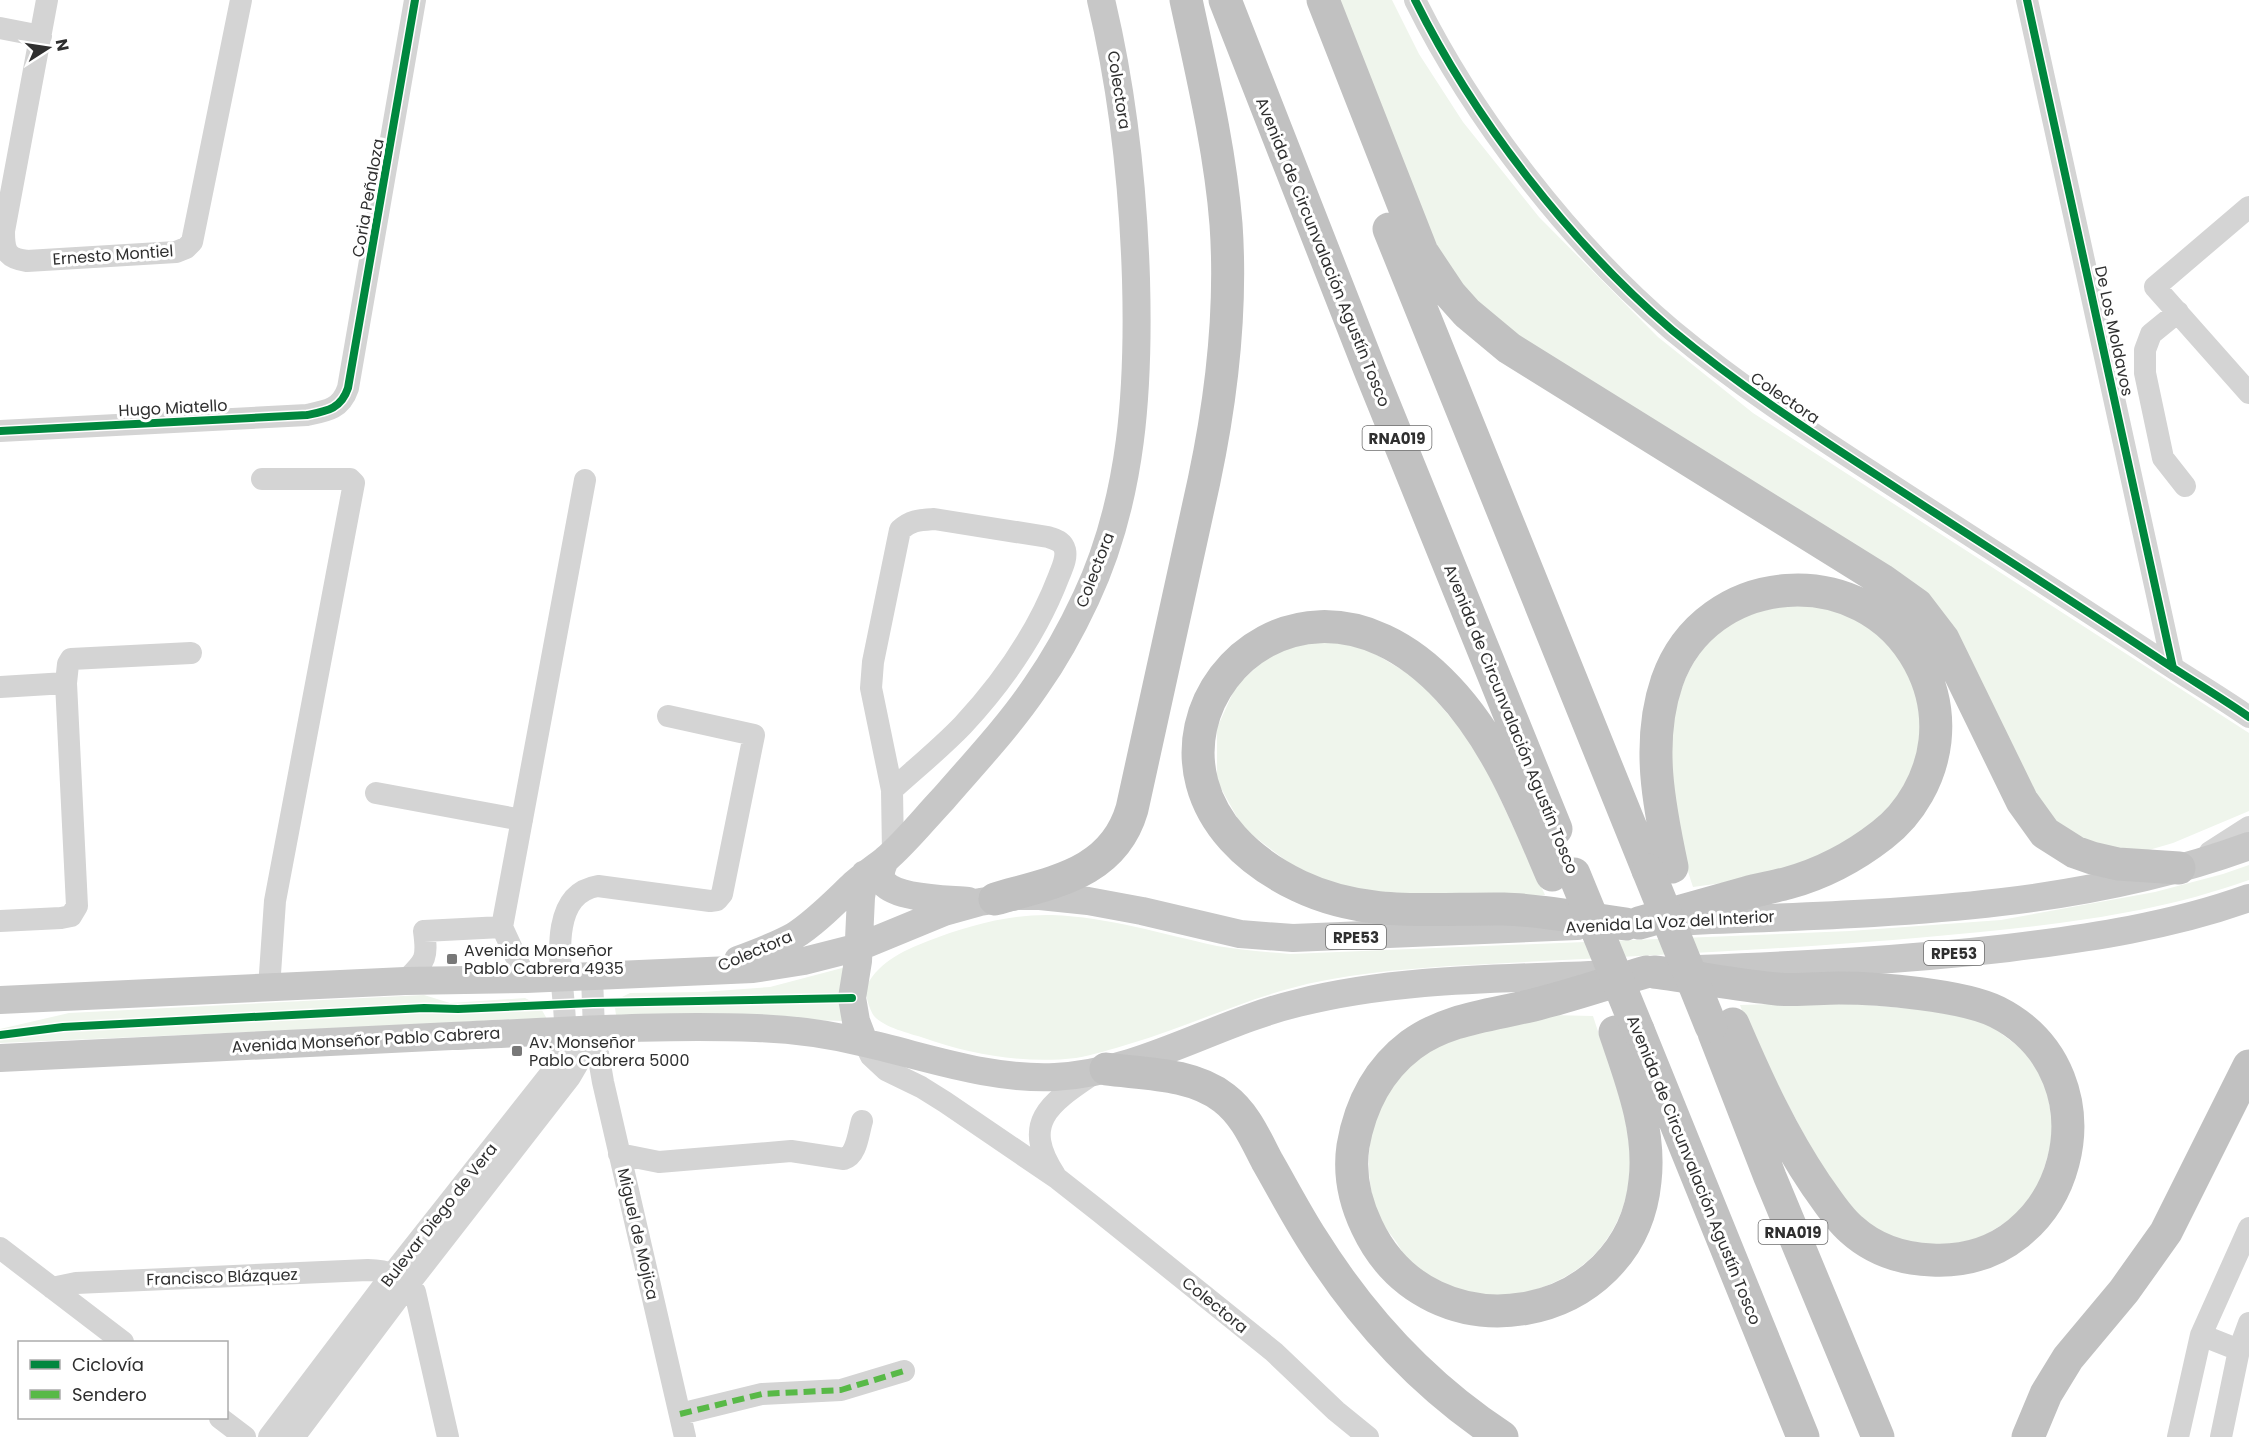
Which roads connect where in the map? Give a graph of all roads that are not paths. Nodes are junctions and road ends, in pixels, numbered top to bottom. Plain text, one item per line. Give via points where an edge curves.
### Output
1 (47, 0) edge
2 (242, 0) edge
3 (415, 0) edge
4 (1101, 0) edge
5 (1186, 0) edge
6 (1225, 0) edge
7 (1301, 0) edge
8 (1323, 0) edge
9 (1415, 0) edge
10 (2027, 0) edge
11 (0, 28) edge
12 (41, 36) junction
13 (2249, 207) edge
14 (2178, 312) junction
15 (2249, 393) edge
16 (344, 400) joint
17 (0, 431) edge
18 (262, 479) dead end
19 (585, 480) dead end
20 (2185, 486) dead end
21 (191, 652) dead end
22 (2173, 668) junction
23 (66, 683) junction
24 (0, 687) edge
25 (2246, 714) edge
26 (668, 716) dead end
27 (892, 790) junction
28 (376, 793) dead end
29 (522, 820) junction
30 (2249, 827) edge
31 (2249, 846) edge
32 (881, 862) junction
33 (2187, 866) junction
34 (1660, 868) junction
35 (1563, 874) junction
36 (2249, 898) edge
37 (988, 900) junction
38 (0, 921) edge
39 (1632, 924) junction
40 (502, 927) junction
41 (859, 947) junction
42 (1650, 972) junction
43 (703, 973) junction
44 (592, 977) junction
45 (562, 978) junction
46 (526, 979) junction
47 (405, 981) junction
48 (269, 988) junction
49 (90, 996) junction
50 (0, 1000) edge
51 (0, 1021) edge
52 (1722, 1025) junction
53 (594, 1030) junction
54 (566, 1031) junction
55 (1626, 1031) junction
56 (864, 1042) junction
57 (0, 1058) edge
58 (2249, 1066) edge
59 (1102, 1070) junction
60 (862, 1121) dead end
61 (619, 1154) junction
62 (1058, 1179) junction
63 (2249, 1228) edge
64 (0, 1248) edge
65 (401, 1278) junction
66 (52, 1288) junction
67 (2249, 1323) edge
68 (2201, 1335) junction
69 (122, 1341) edge
70 (2239, 1350) junction
71 (904, 1371) dead end
72 (680, 1414) junction
73 (221, 1419) edge
74 (245, 1437) edge
75 (269, 1437) edge
76 (294, 1437) edge
77 (448, 1437) edge
78 (685, 1437) edge
79 (1368, 1437) edge
80 (1502, 1437) edge
81 (1803, 1437) edge
82 (1878, 1437) edge
83 (2028, 1437) edge
84 (2178, 1437) edge
85 (2221, 1437) edge

1 - 12 street
2 - 12 street, Ernesto Montiel via 195,235 186,248 176,252 27,261 17,260 4,248
3 - 16 street, Coria Peñaloza
4 - 32 main road, Colectora via 1114,58 1134,214 1137,321 1132,429 1116,516 1087,595 1036,686 983,753
5 - 37 highway via 1216,153 1226,234 1225,349 1207,470 1125,828 1108,853 1080,871
6 - 35 highway, Avenida de Circunvalación Agustín Tosco / RNA019
7 - 34 highway, RNA019 via 1430,332
8 - 33 highway via 1412,230 1433,270 1467,313 1509,348 1917,605 1943,639 2022,801 2045,833 2092,858 2118,864
9 - 22 street, Colectora via 1476,102 1545,198 1594,254 1670,328 1759,398
10 - 22 street, De Los Moldavos
11 - 12 street
13 - 14 street via 2155,287
14 - 15 street
14 - 20 street via 2146,342 2145,373 2163,458
16 - 17 street, Hugo Miatello via 323,412 307,415
18 - 48 street via 350,479 354,483 275,901
19 - 29 street
21 - 23 street via 71,659
22 - 25 street, Colectora
23 - 24 street
23 - 38 street via 77,906 71,916 62,918
26 - 45 street, Bulevar Diego de Vera via 754,735 723,894 710,902 598,886 587,888 575,896 565,916 560,942
27 - 27 street via 871,688 900,530 916,520 934,519 1061,542 1065,560 1050,601 1023,648 962,726
27 - 32 street
28 - 29 street
29 - 40 street
30 - 33 street
31 - 33 main road, Avenida La Voz del Interior / RPE53
32 - 37 main road via 882,879 895,890 920,896
32 - 41 main road via 861,906
32 - 43 main road, Colectora via 796,934
33 - 39 main road, Avenida La Voz del Interior / RPE53 via 2080,891 1983,904
34 - 39 highway via 1658,727 1667,681 1689,641 1718,614 1737,604 1796,589 1827,592 1854,601 1888,621 1914,652 1928,680 1935,710 1936,731 1929,772 1898,821 1869,845 1806,878
34 - 52 highway, RNA019, bridge via 1678,947
35 - 39 highway via 1479,728 1435,675 1387,641 1339,626 1282,633 1238,659 1216,686 1201,721 1198,742 1202,786 1220,824 1248,855 1265,867 1301,887 1364,906 1422,911 1506,909
35 - 55 highway, Avenida de Circunvalación Agustín Tosco / RNA019, bridge via 1605,951
36 - 42 main road, RPE53 via 2172,921 2052,943 1914,957
37 - 39 main road, Avenida La Voz del Interior / RPE53 via 1040,896 1088,901 1240,934 1293,938
37 - 41 main road via 944,912
40 - 46 street
40 - 47 street via 424,931 427,953 422,965
41 - 43 main road via 779,966
41 - 56 main road via 852,998
42 - 52 highway via 1779,989 1844,988 1939,997 1996,1011 2027,1032 2040,1047 2065,1098 2066,1156 2051,1196 2012,1237 1956,1260 1918,1260 1886,1251 1851,1229 1836,1213
42 - 55 highway via 1539,1004 1454,1023 1430,1033 1392,1062 1365,1102 1352,1157 1353,1188 1361,1216 1391,1267 1434,1298 1480,1311 1503,1312 1547,1304 1567,1295 1604,1268 1632,1228 1645,1181 1646,1156 1631,1082
42 - 59 main road, Avenida Monseñor Pablo Cabrera / RPE53 via 1444,982 1354,991 1286,1006 1172,1049
43 - 44 main road
44 - 45 main road
44 - 53 street, Miguel de Mojica
45 - 46 main road
45 - 54 street, Bulevar Diego de Vera
46 - 47 main road
47 - 48 main road
48 - 49 main road
49 - 50 main road
49 - 51 main road
52 - 82 highway, RNA019 via 1770,1177
53 - 54 main road, Avenida Monseñor Pablo Cabrera
53 - 56 main road, Avenida Monseñor Pablo Cabrera via 754,1028
53 - 61 street, Miguel de Mojica
53 - 65 street, Bulevar Diego de Vera via 570,1077
54 - 57 main road, Avenida Monseñor Pablo Cabrera
54 - 65 street, Bulevar Diego de Vera via 554,1069
55 - 81 highway, Avenida de Circunvalación Agustín Tosco / RNA019
56 - 59 main road, Avenida Monseñor Pablo Cabrera via 1007,1074 1057,1077
56 - 62 street, Colectora via 871,1056 886,1070 921,1087
58 - 83 highway via 2166,1232 2062,1367
59 - 62 street via 1055,1101 1042,1119 1040,1147
59 - 80 highway via 1182,1079 1214,1092 1232,1105 1248,1125 1313,1240 1371,1323 1429,1381
60 - 61 street via 854,1151 844,1159 791,1150 659,1162
61 - 72 street, Miguel de Mojica
62 - 79 street, Colectora via 1274,1352
63 - 68 street
64 - 66 street
65 - 66 street, Francisco Blázquez via 380,1270 76,1283
65 - 75 street, Bulevar Diego de Vera
65 - 76 street, Bulevar Diego de Vera
65 - 77 street via 415,1292 419,1305
66 - 69 street
67 - 70 street
68 - 70 street
68 - 84 street
70 - 85 street
71 - 72 street via 841,1390 762,1394
72 - 78 street, Miguel de Mojica
73 - 74 street

